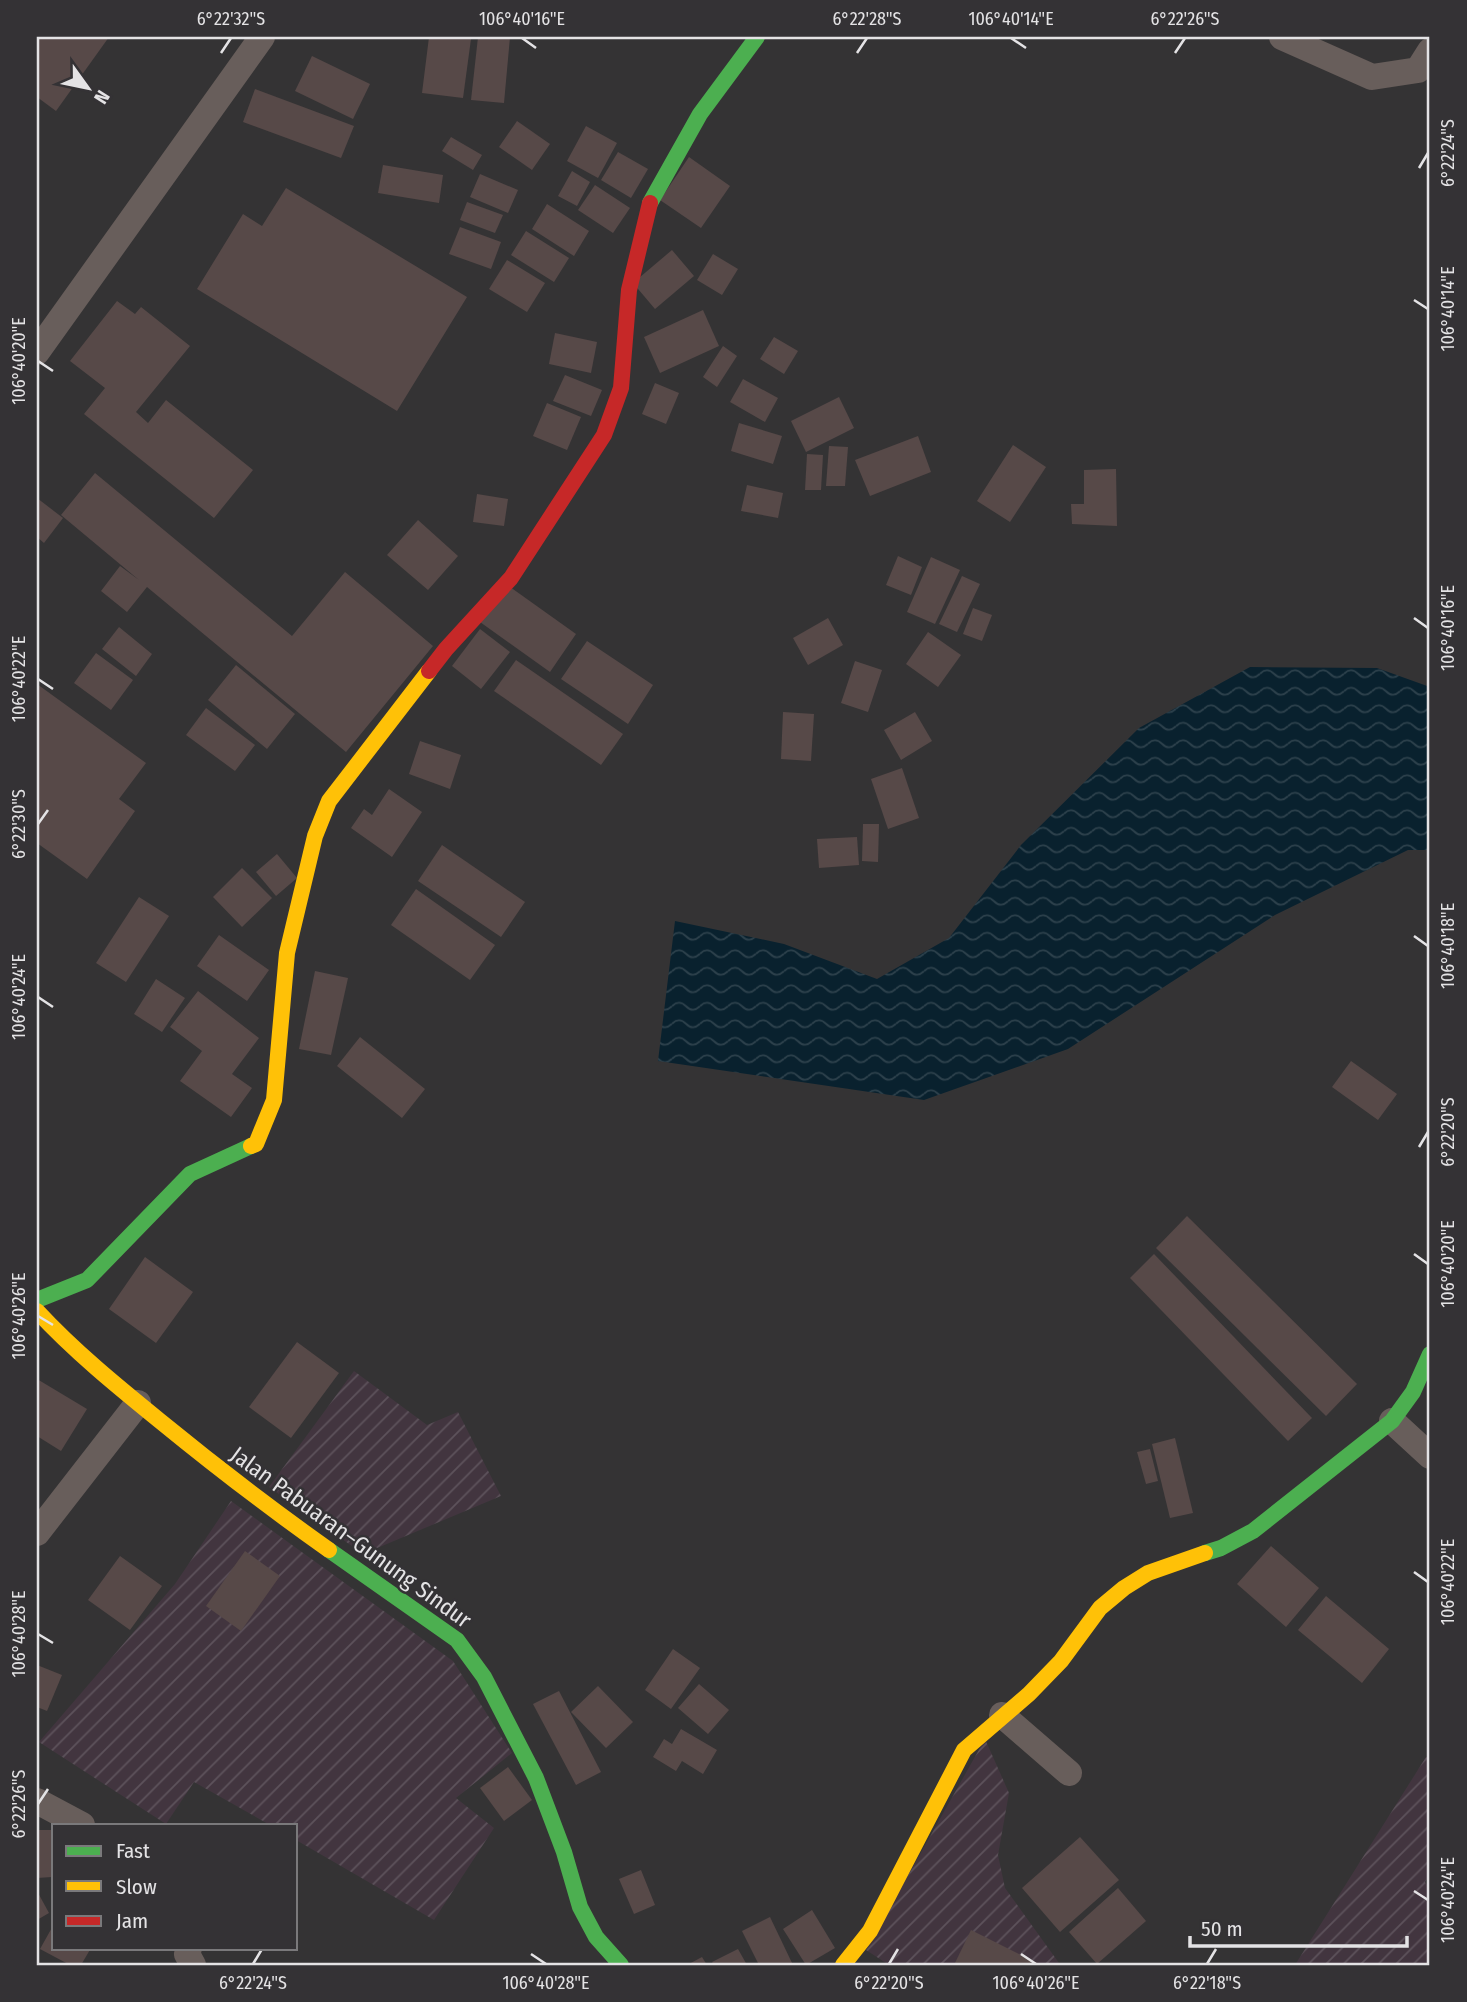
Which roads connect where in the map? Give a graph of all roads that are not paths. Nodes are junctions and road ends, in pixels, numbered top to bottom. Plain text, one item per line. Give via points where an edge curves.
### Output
1 (262, 37) edge
2 (757, 37) edge
3 (1282, 37) edge
4 (1430, 51) edge
5 (37, 352) edge
6 (37, 1300) edge
7 (37, 1311) edge
8 (1430, 1354) edge
9 (138, 1403) junction
10 (1392, 1421) junction
11 (1430, 1456) edge
12 (37, 1533) edge
13 (1002, 1716) junction
14 (1069, 1773) dead end
15 (37, 1801) edge
16 (80, 1824) edge
17 (621, 1965) edge
18 (843, 1965) edge

1 - 5 street
2 - 6 street via 699,114 651,200 629,290 621,388 604,435 511,578 446,649 329,801 315,836 287,953 274,1100 256,1144 190,1174 87,1280
3 - 4 street via 1372,77 1418,70
7 - 9 street, Jalan Pabuaran–Gunung Sindur
8 - 10 street via 1413,1392
9 - 12 street
9 - 17 street, Jalan Pabuaran–Gunung Sindur via 255,1497 457,1640 484,1677 536,1777 580,1908 596,1937
10 - 11 street
10 - 13 street via 1253,1531 1221,1548 1148,1573 1124,1588 1100,1608 1061,1661
13 - 14 street
13 - 18 street via 964,1750 870,1931
15 - 16 street

